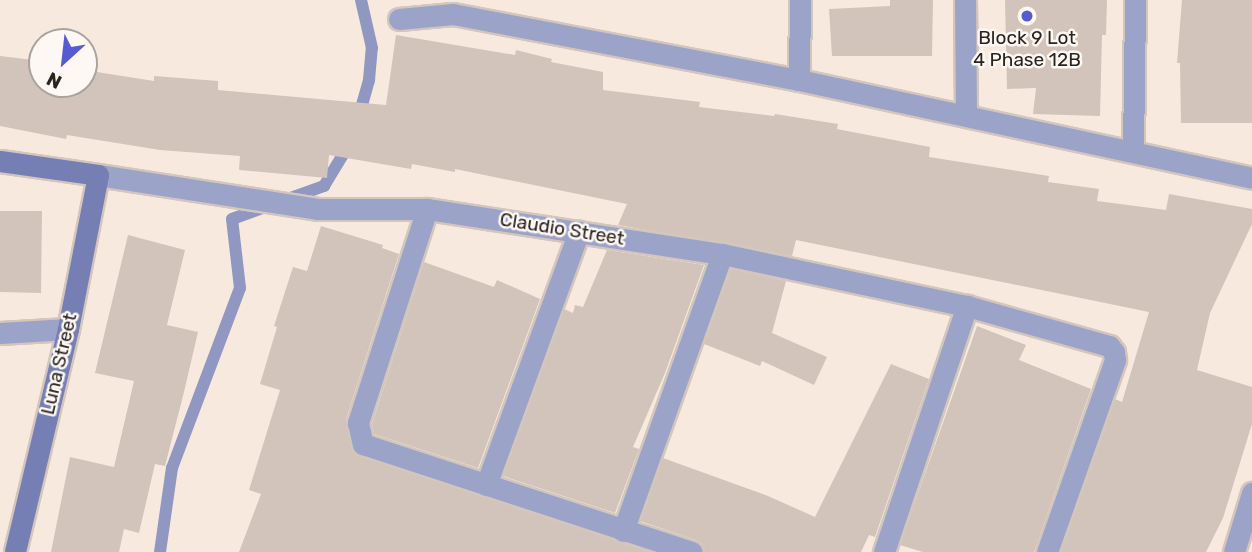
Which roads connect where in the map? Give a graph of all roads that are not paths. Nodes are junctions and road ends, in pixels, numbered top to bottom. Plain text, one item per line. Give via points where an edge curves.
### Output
1 (800, 0) edge
2 (965, 0) edge
3 (1135, 0) edge
4 (458, 7) edge
5 (399, 19) dead end
6 (799, 80) junction
7 (966, 115) junction
8 (1133, 150) junction
9 (0, 161) edge
10 (98, 175) junction
11 (1252, 178) edge
12 (427, 209) junction
13 (579, 231) junction
14 (722, 254) junction
15 (967, 306) junction
16 (68, 329) junction
17 (0, 333) edge
18 (486, 485) junction
19 (1252, 493) edge
20 (623, 531) junction
21 (15, 552) edge
22 (692, 552) edge
23 (884, 552) edge
24 (1046, 552) edge
25 (1234, 552) edge

1 - 6 street
2 - 7 street
3 - 8 street
4 - 5 street
4 - 6 street
6 - 7 street
7 - 8 street
8 - 11 street
9 - 10 main road, Claudio Street
10 - 12 street, Claudio Street via 317,209
10 - 16 main road, Luna Street
12 - 13 street, Claudio Street
12 - 18 street via 358,434 370,447
13 - 14 street, Claudio Street
13 - 18 street
14 - 15 street, Claudio Street
14 - 20 street
15 - 23 street
15 - 24 street, Claudio Street via 1109,346 1114,352 1115,360
16 - 17 street
16 - 21 main road, Luna Street
18 - 20 street
19 - 25 street
20 - 22 street

